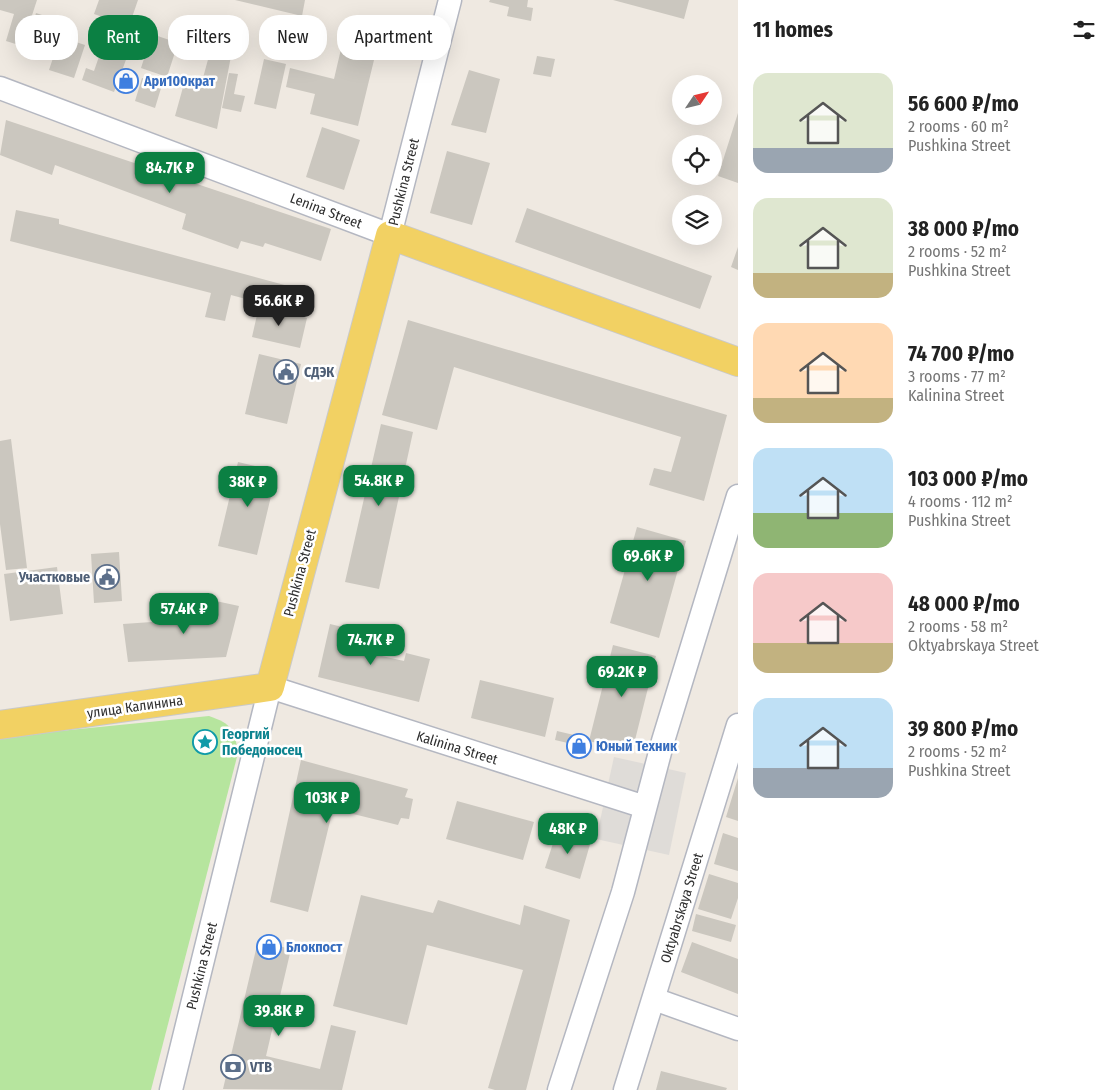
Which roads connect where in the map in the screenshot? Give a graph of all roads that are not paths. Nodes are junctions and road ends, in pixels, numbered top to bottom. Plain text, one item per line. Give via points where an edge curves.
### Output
1 (450, 0) edge
2 (0, 88) edge
3 (390, 234) junction
4 (738, 362) edge
5 (738, 496) edge
6 (270, 687) junction
7 (738, 725) edge
8 (0, 726) edge
9 (645, 807) junction
10 (654, 999) junction
11 (738, 1028) edge
12 (171, 1090) edge
13 (558, 1090) edge
14 (625, 1090) edge

1 - 3 street, Pushkina Street
2 - 3 street, Lenina Street
3 - 4 main road, Lenina Street
3 - 6 main road, Pushkina Street
5 - 9 street
6 - 8 main road, улица Калинина
6 - 9 street, Kalinina Street
6 - 12 street, Pushkina Street
7 - 10 street, Oktyabrskaya Street
9 - 13 street via 622,892
10 - 11 street
10 - 14 street, Oktyabrskaya Street

